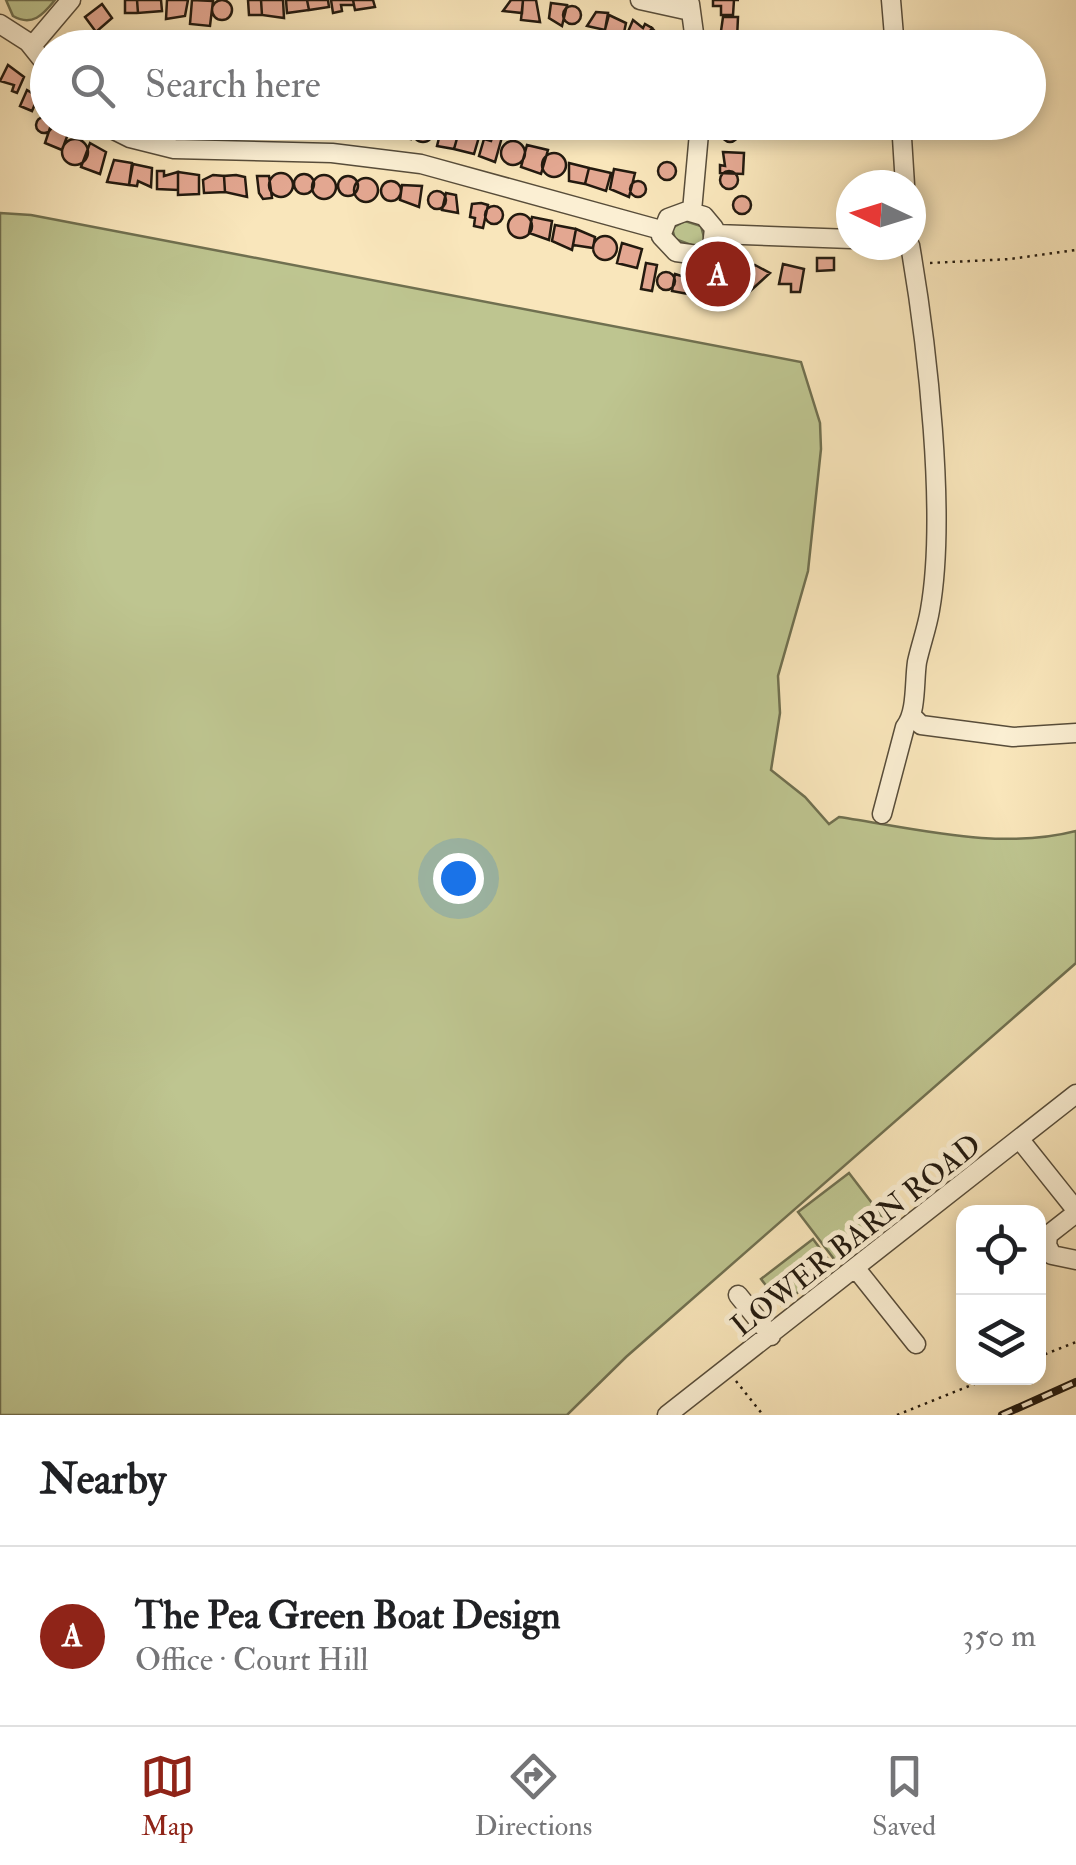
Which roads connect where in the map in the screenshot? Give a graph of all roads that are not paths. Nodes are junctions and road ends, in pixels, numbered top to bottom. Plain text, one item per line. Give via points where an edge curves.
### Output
1 (71, 0) edge
2 (640, 0) edge
3 (892, 0) edge
4 (690, 6) edge
5 (0, 24) edge
6 (46, 30) edge
7 (894, 30) edge
8 (30, 45) edge
9 (139, 140) edge
10 (698, 140) edge
11 (902, 140) edge
12 (905, 170) edge
13 (692, 211) junction
14 (661, 230) junction
15 (716, 234) junction
16 (836, 238) edge
17 (913, 260) edge
18 (912, 717) junction
19 (1076, 733) edge
20 (882, 814) dead end
21 (1076, 1094) edge
22 (1021, 1141) junction
23 (1076, 1212) edge
24 (1076, 1260) edge
25 (856, 1270) junction
26 (738, 1296) dead end
27 (771, 1336) junction
28 (916, 1344) dead end
29 (667, 1415) edge

1 - 6 street
2 - 4 street
3 - 7 street
5 - 8 street
9 - 14 street via 422,164
10 - 13 street
11 - 12 street
13 - 14 street via 671,216
13 - 15 street via 710,220
14 - 15 street via 668,246 689,256 708,251
15 - 16 street
17 - 18 street via 935,550
18 - 19 street via 921,725 1013,738
18 - 20 street
21 - 22 street, LOWER BARN ROAD
22 - 23 street
22 - 25 street, LOWER BARN ROAD
23 - 24 street via 1048,1235 1046,1246 1052,1255
25 - 27 street, LOWER BARN ROAD
25 - 28 street
26 - 27 street
27 - 29 street, LOWER BARN ROAD

